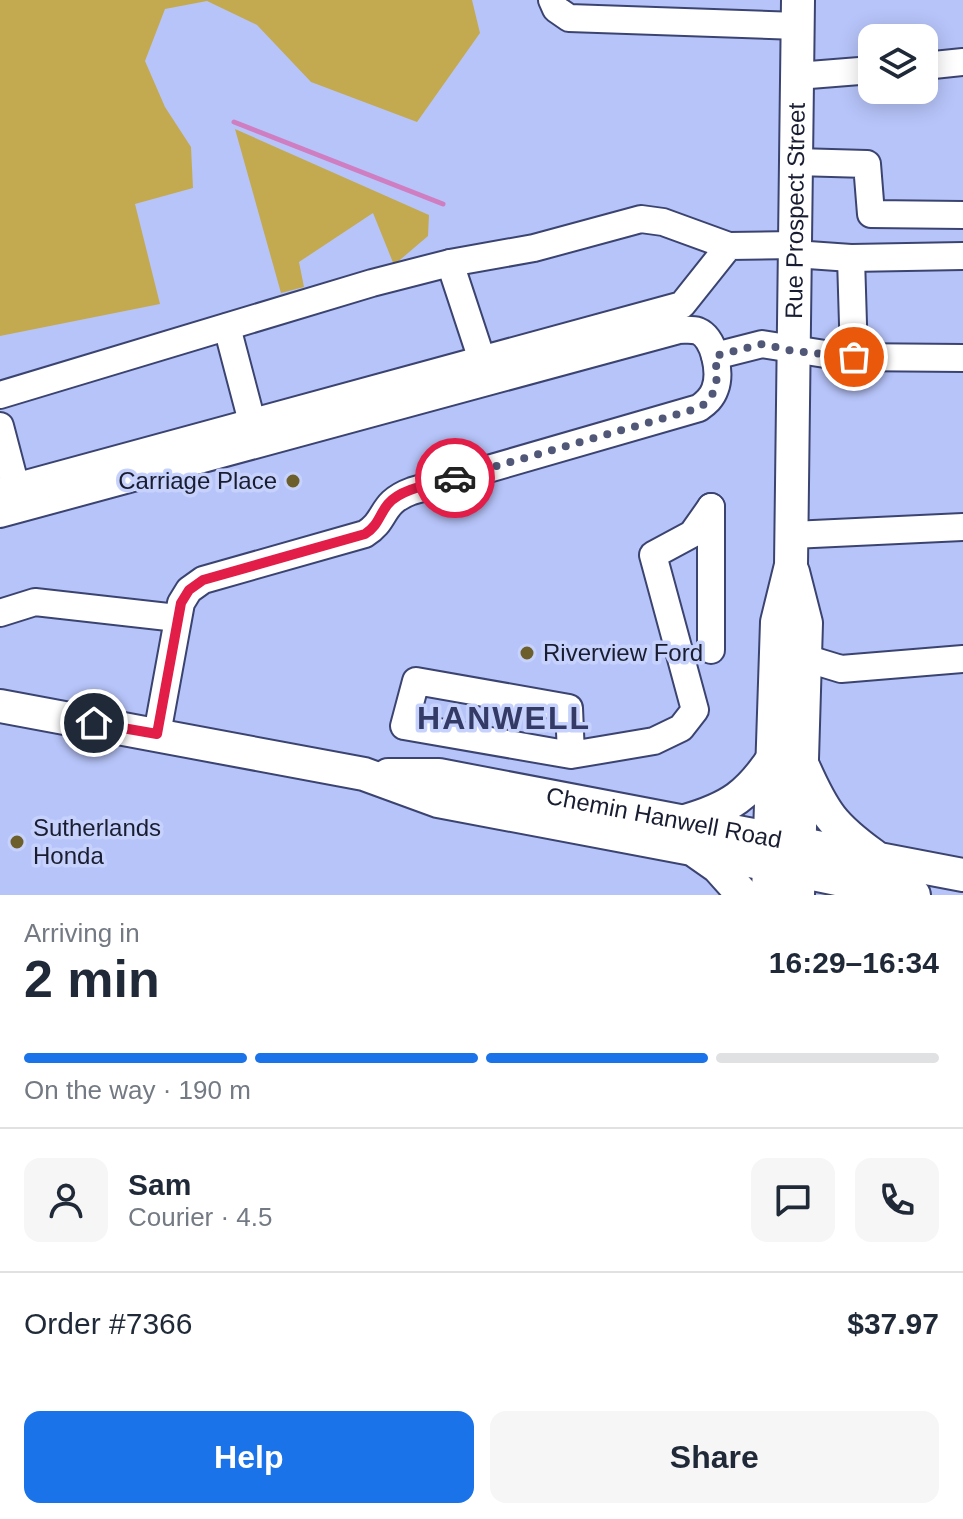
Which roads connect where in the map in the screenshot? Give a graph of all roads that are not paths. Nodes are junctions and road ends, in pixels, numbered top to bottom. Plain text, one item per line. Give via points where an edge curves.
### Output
1 (552, 0) edge
2 (798, 13) edge
3 (963, 62) edge
4 (938, 65) edge
5 (858, 71) edge
6 (797, 76) junction
7 (796, 162) junction
8 (963, 215) edge
9 (729, 246) junction
10 (795, 249) junction
11 (963, 256) edge
12 (851, 258) junction
13 (450, 263) junction
14 (227, 327) junction
15 (793, 351) junction
16 (715, 356) junction
17 (854, 357) junction
18 (963, 358) edge
19 (482, 360) junction
20 (0, 395) edge
21 (252, 422) junction
22 (0, 426) edge
23 (8, 489) edge
24 (0, 514) edge
25 (963, 527) edge
26 (792, 550) junction
27 (0, 613) edge
28 (177, 618) junction
29 (711, 650) dead end
30 (805, 658) junction
31 (963, 659) edge
32 (0, 706) edge
33 (157, 734) junction
34 (571, 755) junction
35 (788, 759) junction
36 (689, 835) junction
37 (879, 859) junction
38 (784, 868) edge
39 (963, 875) edge
40 (900, 894) edge
41 (743, 895) edge

1 - 2 lane via 569,18
2 - 6 main road, Rue Prospect Street
3 - 4 lane
5 - 6 lane
6 - 7 main road, Rue Prospect Street
7 - 8 lane via 867,164 871,214
7 - 10 main road, Rue Prospect Street
9 - 10 lane
9 - 13 lane via 641,219 534,248
9 - 19 lane via 682,305
10 - 12 lane
10 - 15 main road, Rue Prospect Street
11 - 12 lane
12 - 17 lane
13 - 14 lane
13 - 19 lane
14 - 20 lane
14 - 21 lane
15 - 16 lane via 762,344
15 - 17 lane
15 - 26 main road, Rue Prospect Street
16 - 24 lane via 702,333 679,330
16 - 28 lane via 715,391 699,408 397,497 365,534 203,580 189,590
17 - 18 lane
19 - 21 lane
21 - 23 lane
22 - 23 lane
25 - 26 lane
26 - 30 main road, Rue Prospect Street via 806,623
26 - 35 main road, Rue Prospect Street via 777,622
27 - 28 lane via 35,602
28 - 33 lane
29 - 34 lane via 711,507 692,534 653,555 695,710 681,728 654,741
30 - 31 lane via 841,669
30 - 35 main road, Rue Prospect Street
32 - 33 main road, Chemin Hanwell Road
33 - 36 main road, Chemin Hanwell Road via 364,774 439,775
34 - 34 lane via 569,708 416,681 404,726
35 - 36 main road
35 - 37 main road via 829,819
35 - 38 main road, Rue Prospect Street
36 - 38 main road, Chemin Hanwell Road
36 - 41 main road
37 - 38 main road, Chemin Hanwell Road
37 - 39 main road, Chemin Hanwell Road
38 - 40 main road, Chemin Hanwell Road

